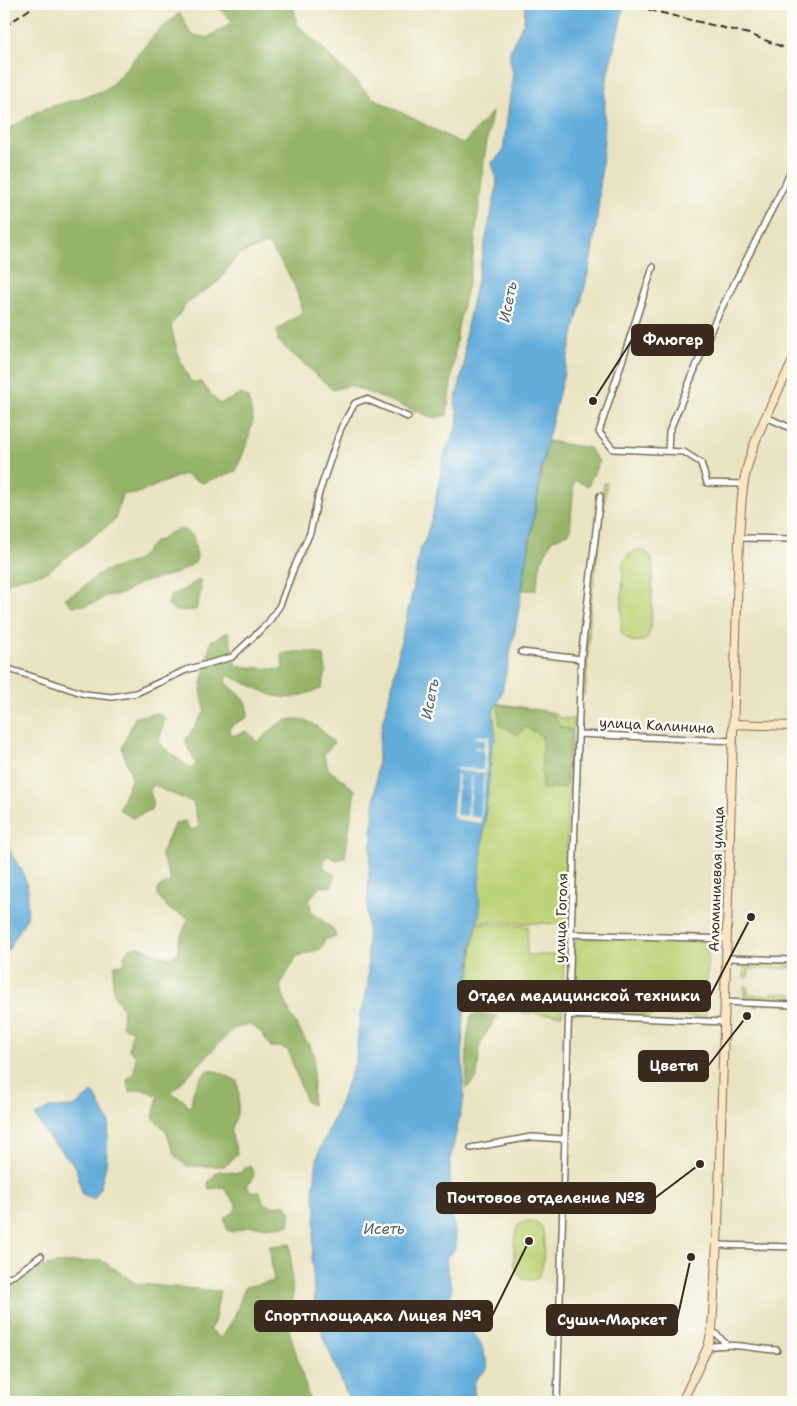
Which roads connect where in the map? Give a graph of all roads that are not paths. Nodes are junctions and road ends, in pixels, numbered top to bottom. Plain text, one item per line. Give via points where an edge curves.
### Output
1 (793, 168) edge
2 (653, 267) dead end
3 (793, 361) edge
4 (408, 417) dead end
5 (766, 417) junction
6 (793, 429) edge
7 (668, 451) junction
8 (744, 484) junction
9 (600, 496) dead end
10 (739, 538) junction
11 (793, 539) edge
12 (521, 652) dead end
13 (582, 659) junction
14 (4, 670) edge
15 (734, 724) junction
16 (793, 726) edge
17 (579, 734) junction
18 (734, 741) junction
19 (571, 934) junction
20 (726, 939) junction
21 (726, 958) junction
22 (793, 960) edge
23 (724, 1002) junction
24 (793, 1005) edge
25 (569, 1015) junction
26 (724, 1022) junction
27 (565, 1139) junction
28 (471, 1148) dead end
29 (717, 1244) junction
30 (793, 1247) edge
31 (42, 1256) dead end
32 (4, 1280) edge
33 (712, 1330) junction
34 (726, 1344) junction
35 (708, 1348) junction
36 (777, 1350) dead end
37 (558, 1402) edge
38 (682, 1402) edge

1 - 7 street via 714,323 670,432
2 - 7 street via 599,432 613,449
3 - 5 main road, Алюминиевая улица
4 - 14 street via 366,399 355,403 340,428 310,533 280,605 268,623 232,657 186,670 136,693 112,698 85,694
5 - 6 street
5 - 8 main road, Алюминиевая улица
7 - 8 street via 684,452 701,463 706,483
8 - 10 main road, Алюминиевая улица
9 - 13 street, улица Гоголя
10 - 11 street
10 - 15 main road, Алюминиевая улица
12 - 13 street
13 - 17 street, улица Гоголя
15 - 16 main road, улица Калинина
15 - 18 main road, Алюминиевая улица
17 - 18 street, улица Калинина
17 - 19 street, улица Гоголя
18 - 20 main road, Алюминиевая улица
19 - 20 street
19 - 25 street, улица Гоголя
20 - 21 main road, Алюминиевая улица
21 - 22 street
21 - 23 main road, Алюминиевая улица
23 - 24 street
23 - 26 main road, Алюминиевая улица
25 - 26 street
25 - 27 street, улица Гоголя
26 - 29 main road, Алюминиевая улица
27 - 28 street via 531,1137
27 - 37 street, улица Гоголя
29 - 30 street
29 - 33 main road, Алюминиевая улица
31 - 32 street
33 - 34 street
33 - 35 main road, Алюминиевая улица
34 - 35 street
34 - 36 street
35 - 38 main road, Алюминиевая улица

